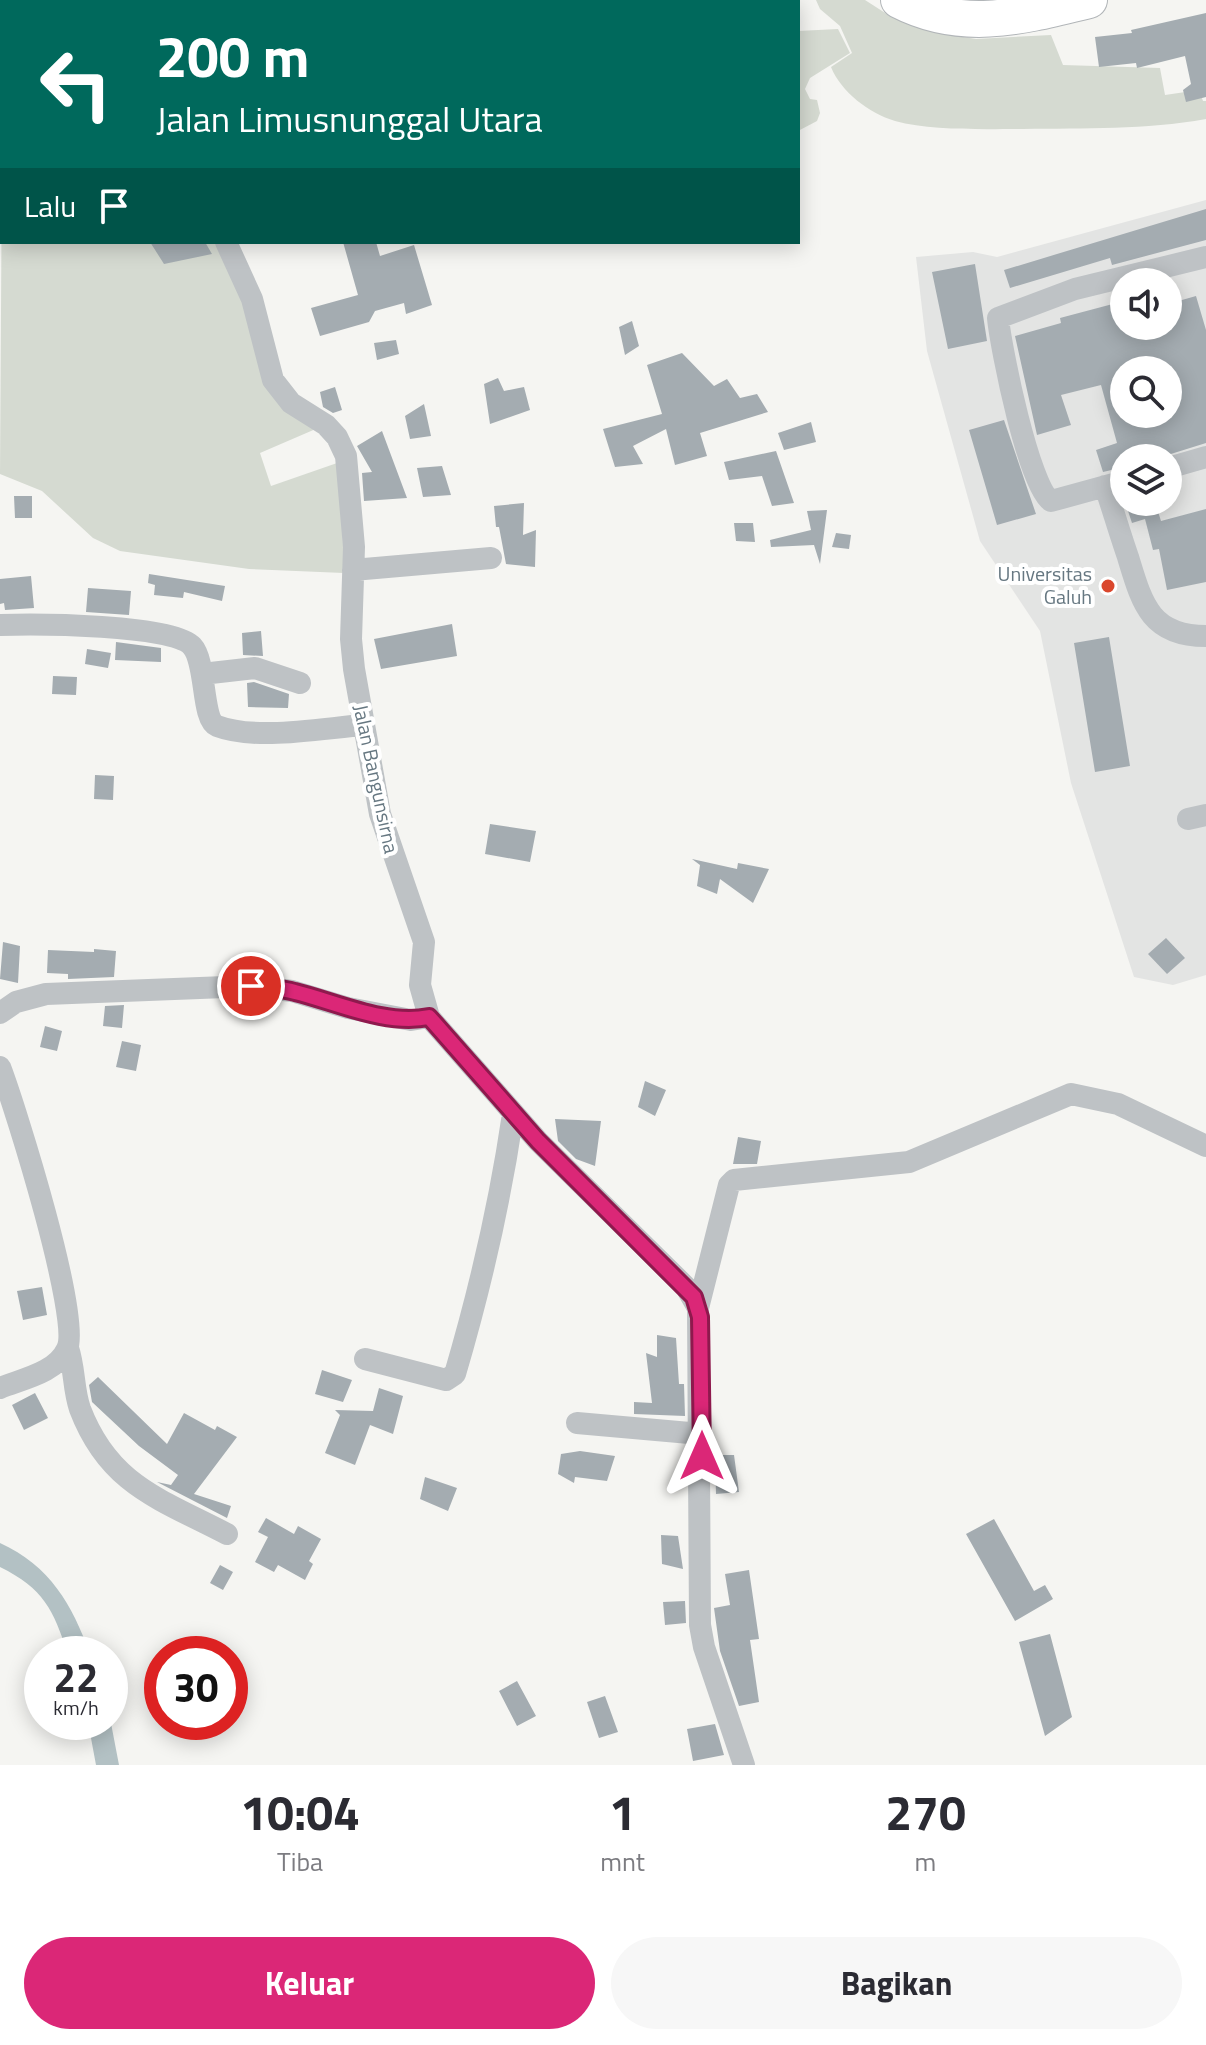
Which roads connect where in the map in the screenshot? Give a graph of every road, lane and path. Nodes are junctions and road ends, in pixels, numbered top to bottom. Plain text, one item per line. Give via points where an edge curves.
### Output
1 (899, 0) edge
2 (1089, 0) edge
3 (227, 244) edge
4 (1206, 257) edge
5 (1206, 457) edge
6 (1182, 464) edge
7 (1110, 485) edge
8 (1122, 516) edge
9 (491, 558) dead end
10 (353, 570) junction
11 (0, 625) edge
12 (1206, 636) edge
13 (202, 674) junction
14 (300, 683) dead end
15 (364, 725) junction
16 (0, 1013) edge
17 (429, 1017) junction
18 (0, 1067) edge
19 (513, 1114) junction
20 (1206, 1146) edge
21 (698, 1308) junction
22 (68, 1348) junction
23 (365, 1359) dead end
24 (0, 1388) edge
25 (577, 1423) dead end
26 (701, 1434) junction
27 (227, 1534) dead end
28 (744, 1765) edge

1 - 2 highway via 939,16 985,21
3 - 10 street, Jalan Bangunsirna via 252,299 273,380 291,403 326,425 346,456
4 - 7 street via 1075,289 998,318 1034,476 1045,497 1051,501
5 - 6 street
8 - 12 street via 1142,604 1169,629
9 - 10 street
10 - 15 street, Jalan Bangunsirna via 351,639
11 - 13 street via 178,636 198,653
13 - 14 street via 255,668
13 - 15 street via 210,717 218,726 259,732
15 - 17 street, Jalan Bangunsirna via 384,827 424,942 420,985
16 - 17 street via 16,1002 46,994 251,986 411,1020
17 - 19 street, Jalan Bangunsirna
18 - 22 street via 17,1110 64,1285 70,1313
19 - 21 street, Jalan Bangunsirna via 686,1287
19 - 23 street via 500,1199 455,1374 446,1380
20 - 21 street via 1125,1107 1071,1094 909,1162 734,1180
21 - 26 street
22 - 24 street via 50,1367
22 - 27 street via 79,1406 109,1463 134,1485
25 - 26 street
26 - 28 street via 700,1625

